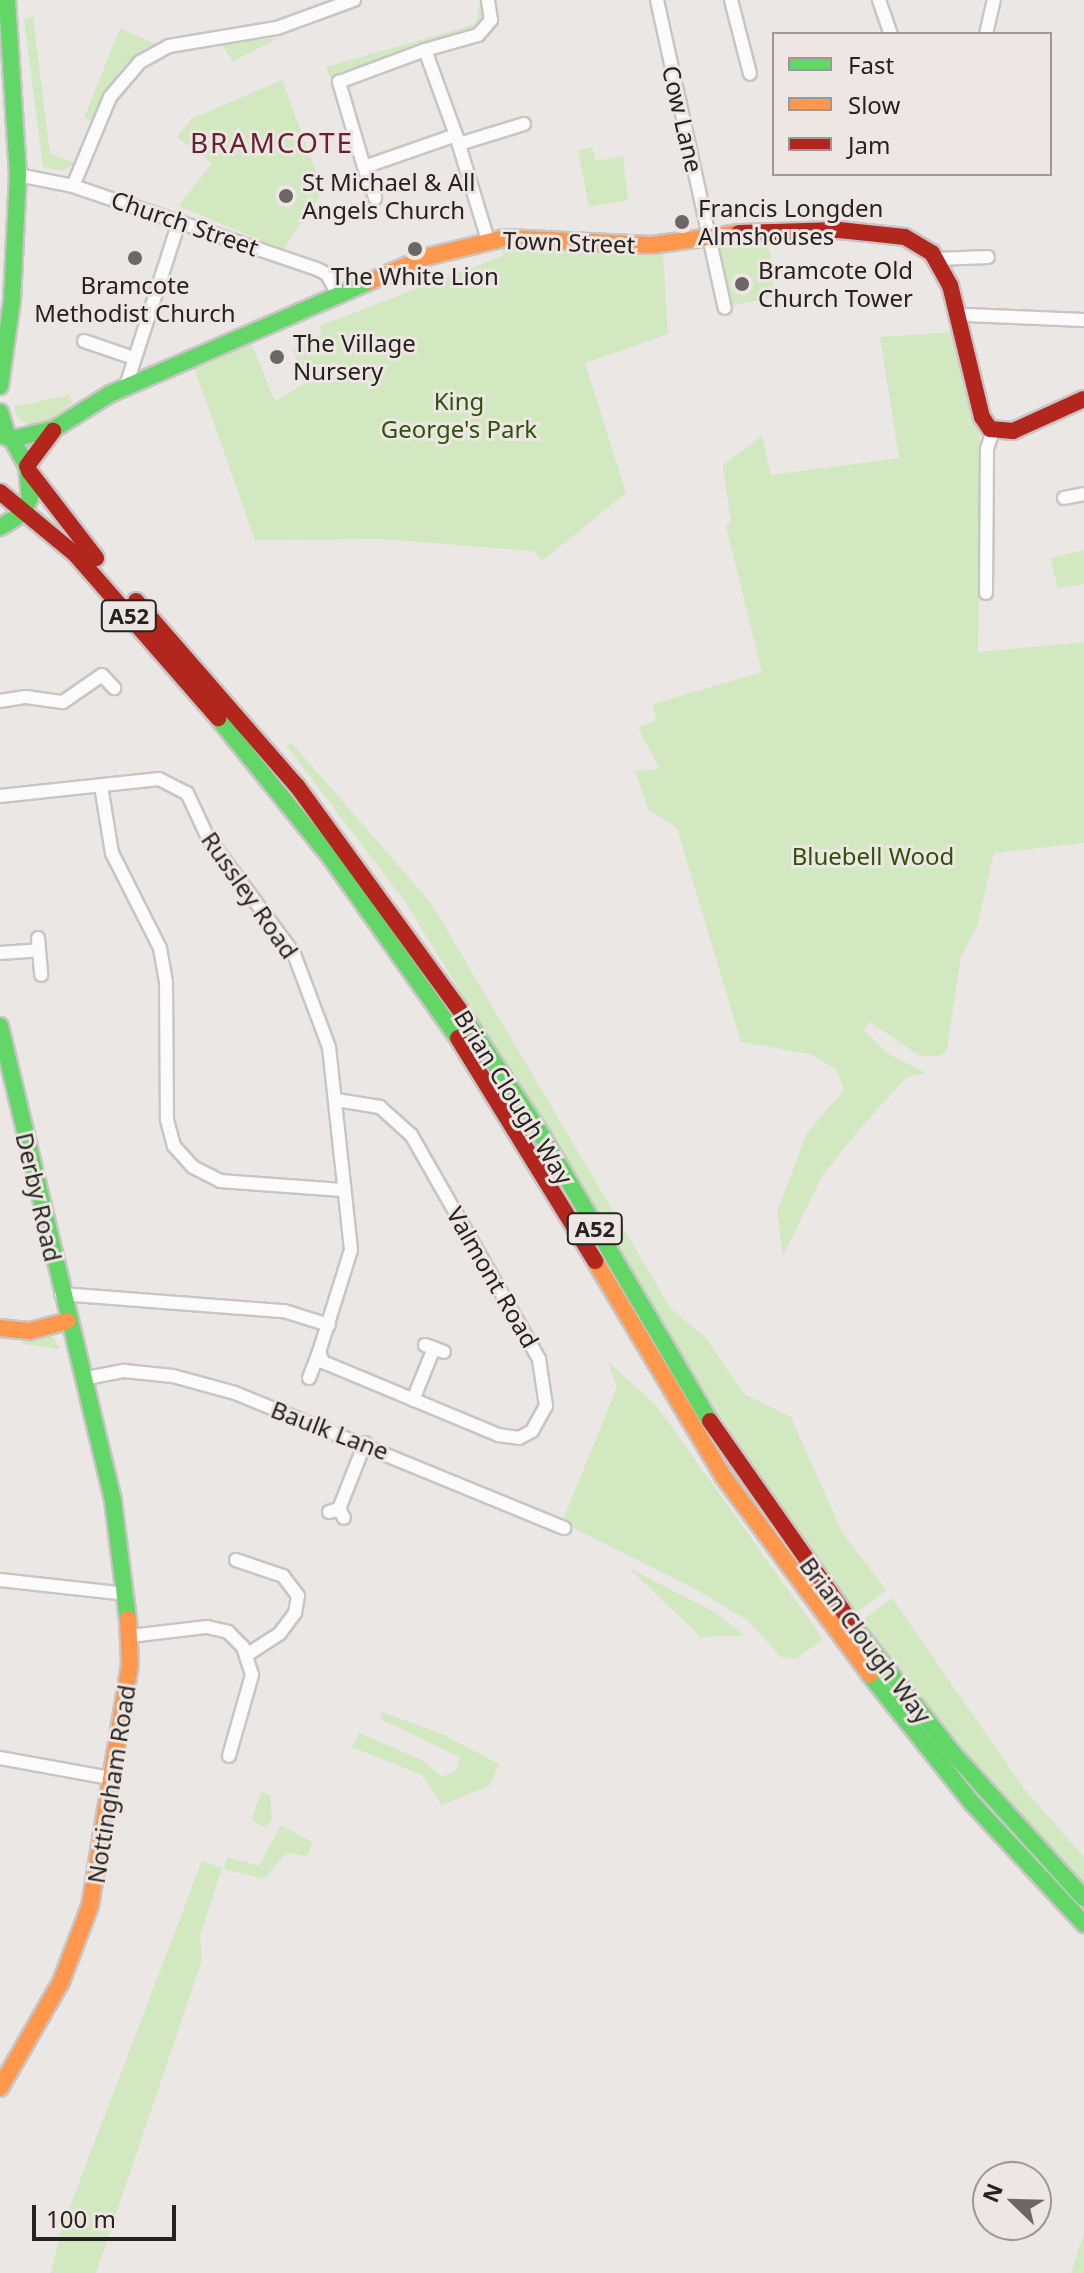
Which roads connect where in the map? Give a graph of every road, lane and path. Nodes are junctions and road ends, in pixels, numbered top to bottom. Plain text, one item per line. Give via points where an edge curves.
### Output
1 (7, 0) edge
2 (354, 0) edge
3 (488, 0) edge
4 (657, 0) edge
5 (731, 0) edge
6 (879, 0) edge
7 (994, 0) edge
8 (890, 32) edge
9 (986, 32) edge
10 (425, 50) junction
11 (750, 74) dead end
12 (524, 124) dead end
13 (457, 139) junction
14 (364, 167) junction
15 (18, 175) junction
16 (73, 186) junction
17 (375, 198) dead end
18 (179, 222) junction
19 (710, 238) junction
20 (488, 240) junction
21 (988, 257) dead end
22 (937, 259) junction
23 (338, 295) junction
24 (725, 308) dead end
25 (967, 315) dead end
26 (1084, 320) edge
27 (84, 341) dead end
28 (134, 358) junction
29 (0, 386) edge
30 (126, 386) junction
31 (1084, 399) edge
32 (0, 412) edge
33 (54, 429) junction
34 (991, 430) junction
35 (6, 436) edge
36 (28, 469) junction
37 (0, 492) edge
38 (12, 521) edge
39 (0, 538) edge
40 (986, 593) dead end
41 (114, 688) dead end
42 (0, 701) edge
43 (101, 786) junction
44 (0, 796) edge
45 (0, 953) edge
46 (41, 975) dead end
47 (0, 1026) edge
48 (337, 1100) junction
49 (342, 1190) junction
50 (61, 1294) junction
51 (68, 1321) junction
52 (329, 1325) junction
53 (0, 1328) edge
54 (435, 1348) dead end
55 (319, 1352) junction
56 (87, 1378) junction
57 (309, 1378) dead end
58 (413, 1400) junction
59 (365, 1443) junction
60 (337, 1513) dead end
61 (564, 1528) dead end
62 (243, 1577) dead end
63 (0, 1580) edge
64 (127, 1594) junction
65 (130, 1636) junction
66 (248, 1654) junction
67 (228, 1747) dead end
68 (0, 1758) edge
69 (115, 1779) junction
70 (1084, 1898) edge
71 (1084, 1924) edge
72 (1, 2083) edge

1 - 15 main road
2 - 16 street via 286,26 183,42 148,58 110,97
3 - 10 street via 492,16 484,32
4 - 19 street, Cow Lane
5 - 11 street
6 - 8 street
7 - 9 street
10 - 13 street
10 - 14 street via 339,82
12 - 13 street
13 - 14 street
13 - 20 street
14 - 17 street
15 - 16 street, Church Street
15 - 29 main road via 12,301
16 - 18 street, Church Street
18 - 23 street, Church Street via 317,269 327,274
18 - 28 street
19 - 20 main road, Town Street via 641,245 527,237
19 - 22 main road, Town Street via 757,231 871,232 917,242
19 - 24 street, Cow Lane
20 - 23 main road, Town Street via 426,257
21 - 22 street
22 - 34 main road via 954,296 982,417
23 - 30 main road, Town Street
25 - 26 street
27 - 28 street
28 - 30 street
30 - 33 main road, Town Street
31 - 34 main road via 1023,428
32 - 35 main road, A52
33 - 35 main road, Town Street
33 - 36 main road, Town Street
34 - 40 street
35 - 36 main road, A52
36 - 38 main road via 30,498
36 - 70 main road, Brian Clough Way / A52 via 59,516 196,666 352,856 542,1136 644,1316 752,1486 951,1751
37 - 38 main road, A52
38 - 39 main road
38 - 71 main road, Brian Clough Way / A52 via 75,554 215,713 425,986 723,1476 972,1803
41 - 42 street via 102,675 63,702 26,697
43 - 44 street, Russley Road
43 - 48 street, Russley Road via 159,779 187,793 208,838 303,969 329,1047
43 - 49 street via 112,853 160,948 166,982 167,1120 174,1146 198,1171 220,1181
45 - 46 street via 38,944
47 - 50 main road, Derby Road
48 - 49 street, Russley Road
48 - 58 street, Valmont Road via 380,1107 411,1135 535,1350 546,1406 532,1431 507,1438
49 - 52 street, Russley Road via 350,1261
50 - 51 main road, Derby Road
50 - 52 street via 284,1311
51 - 53 main road via 30,1331
51 - 56 main road, Nottingham Road
52 - 55 street
54 - 58 street
55 - 57 street
55 - 58 street, Valmont Road via 334,1370
56 - 59 street, Baulk Lane via 124,1371 173,1376 235,1393
56 - 64 main road, Nottingham Road
59 - 60 street
59 - 61 street, Baulk Lane
62 - 66 street via 241,1562 288,1580 298,1603 279,1634
63 - 64 street
64 - 65 main road, Nottingham Road
65 - 66 street via 218,1628
65 - 69 main road, Nottingham Road via 128,1697
66 - 67 street via 252,1675
68 - 69 street
69 - 72 main road, Nottingham Road via 78,1944

